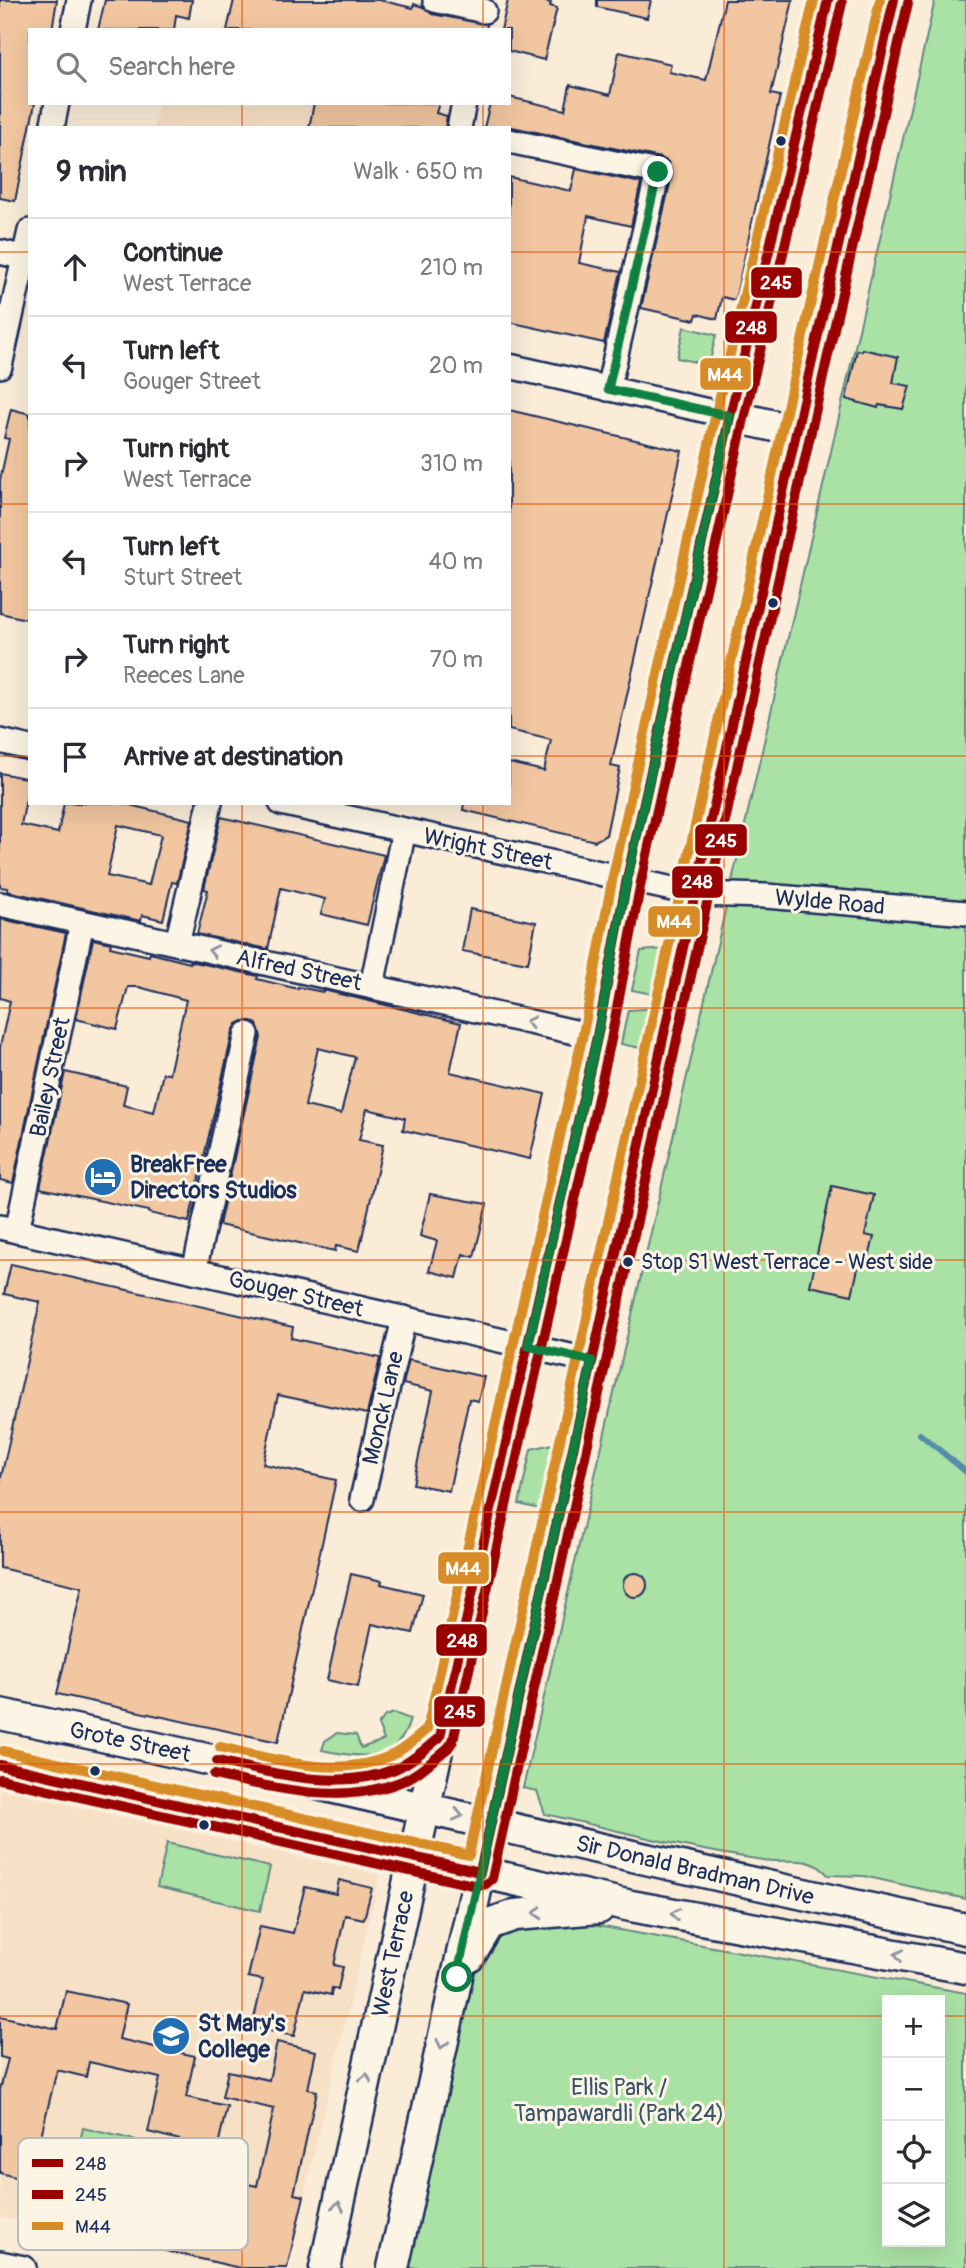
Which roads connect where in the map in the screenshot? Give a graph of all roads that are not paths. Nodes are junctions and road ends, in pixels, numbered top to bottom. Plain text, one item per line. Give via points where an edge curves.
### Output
1 (79, 0) edge
2 (435, 0) edge
3 (828, 0) edge
4 (894, 0) edge
5 (484, 14) edge
6 (73, 28) edge
7 (57, 105) edge
8 (464, 105) edge
9 (52, 126) edge
10 (459, 126) edge
11 (511, 141) edge
12 (0, 252) edge
13 (27, 258) edge
14 (0, 366) edge
15 (511, 366) edge
16 (608, 389) junction
17 (730, 416) junction
18 (797, 431) junction
19 (0, 741) edge
20 (28, 748) edge
21 (210, 805) edge
22 (290, 805) edge
23 (404, 830) junction
24 (627, 880) junction
25 (695, 894) junction
26 (0, 904) edge
27 (966, 913) edge
28 (82, 923) junction
29 (177, 943) junction
30 (372, 986) junction
31 (247, 1034) dead end
32 (597, 1037) junction
33 (9, 1229) edge
34 (194, 1271) junction
35 (404, 1318) junction
36 (528, 1346) junction
37 (592, 1361) junction
38 (362, 1499) dead end
39 (0, 1714) edge
40 (440, 1737) junction
41 (0, 1765) edge
42 (299, 1779) junction
43 (425, 1807) junction
44 (491, 1823) junction
45 (413, 1857) junction
46 (480, 1872) junction
47 (631, 1906) junction
48 (966, 1929) edge
49 (966, 1968) edge
50 (457, 1977) junction
51 (0, 2263) edge
52 (24, 2268) edge
53 (325, 2268) edge
54 (393, 2268) edge

1 - 6 street
2 - 5 street
3 - 17 main road, West Terrace
4 - 18 main road
7 - 9 street
8 - 10 street
11 - 16 street via 658,172
12 - 13 street
13 - 14 street
15 - 16 street
16 - 17 street
17 - 18 main road
17 - 24 main road, West Terrace
18 - 25 main road
19 - 20 street
21 - 29 street
22 - 23 street, Wright Street
23 - 24 street, Wright Street
23 - 30 street
24 - 25 street, Wright Street
24 - 32 main road, West Terrace
25 - 27 street, Wylde Road
25 - 37 main road
26 - 28 street, Alfred Street
28 - 29 street, Alfred Street
28 - 33 street, Bailey Street
30 -> 29 street, Alfred Street
32 -> 30 street, Alfred Street
31 - 34 street
32 - 36 main road, West Terrace
33 - 34 street, Gouger Street
34 - 35 street, Gouger Street
35 - 36 street, Gouger Street
35 - 38 street, Monck Lane
36 - 37 street, Gouger Street
36 - 40 main road, West Terrace
37 - 44 main road
39 - 42 main road, Grote Street
40 - 42 main road via 398,1768 372,1776
40 - 43 main road, West Terrace
41 - 45 main road
42 - 43 main road, Grote Street
43 -> 44 main road, Sir Donald Bradman Drive
43 - 45 main road, West Terrace
44 - 46 main road
44 - 48 main road, Sir Donald Bradman Drive
45 - 46 main road
53 -> 45 main road, West Terrace
46 - 47 main road, Sir Donald Bradman Drive
46 - 50 main road
49 -> 47 main road, Sir Donald Bradman Drive
47 -> 50 main road via 514,1915 489,1924
50 -> 54 main road
51 - 52 street

